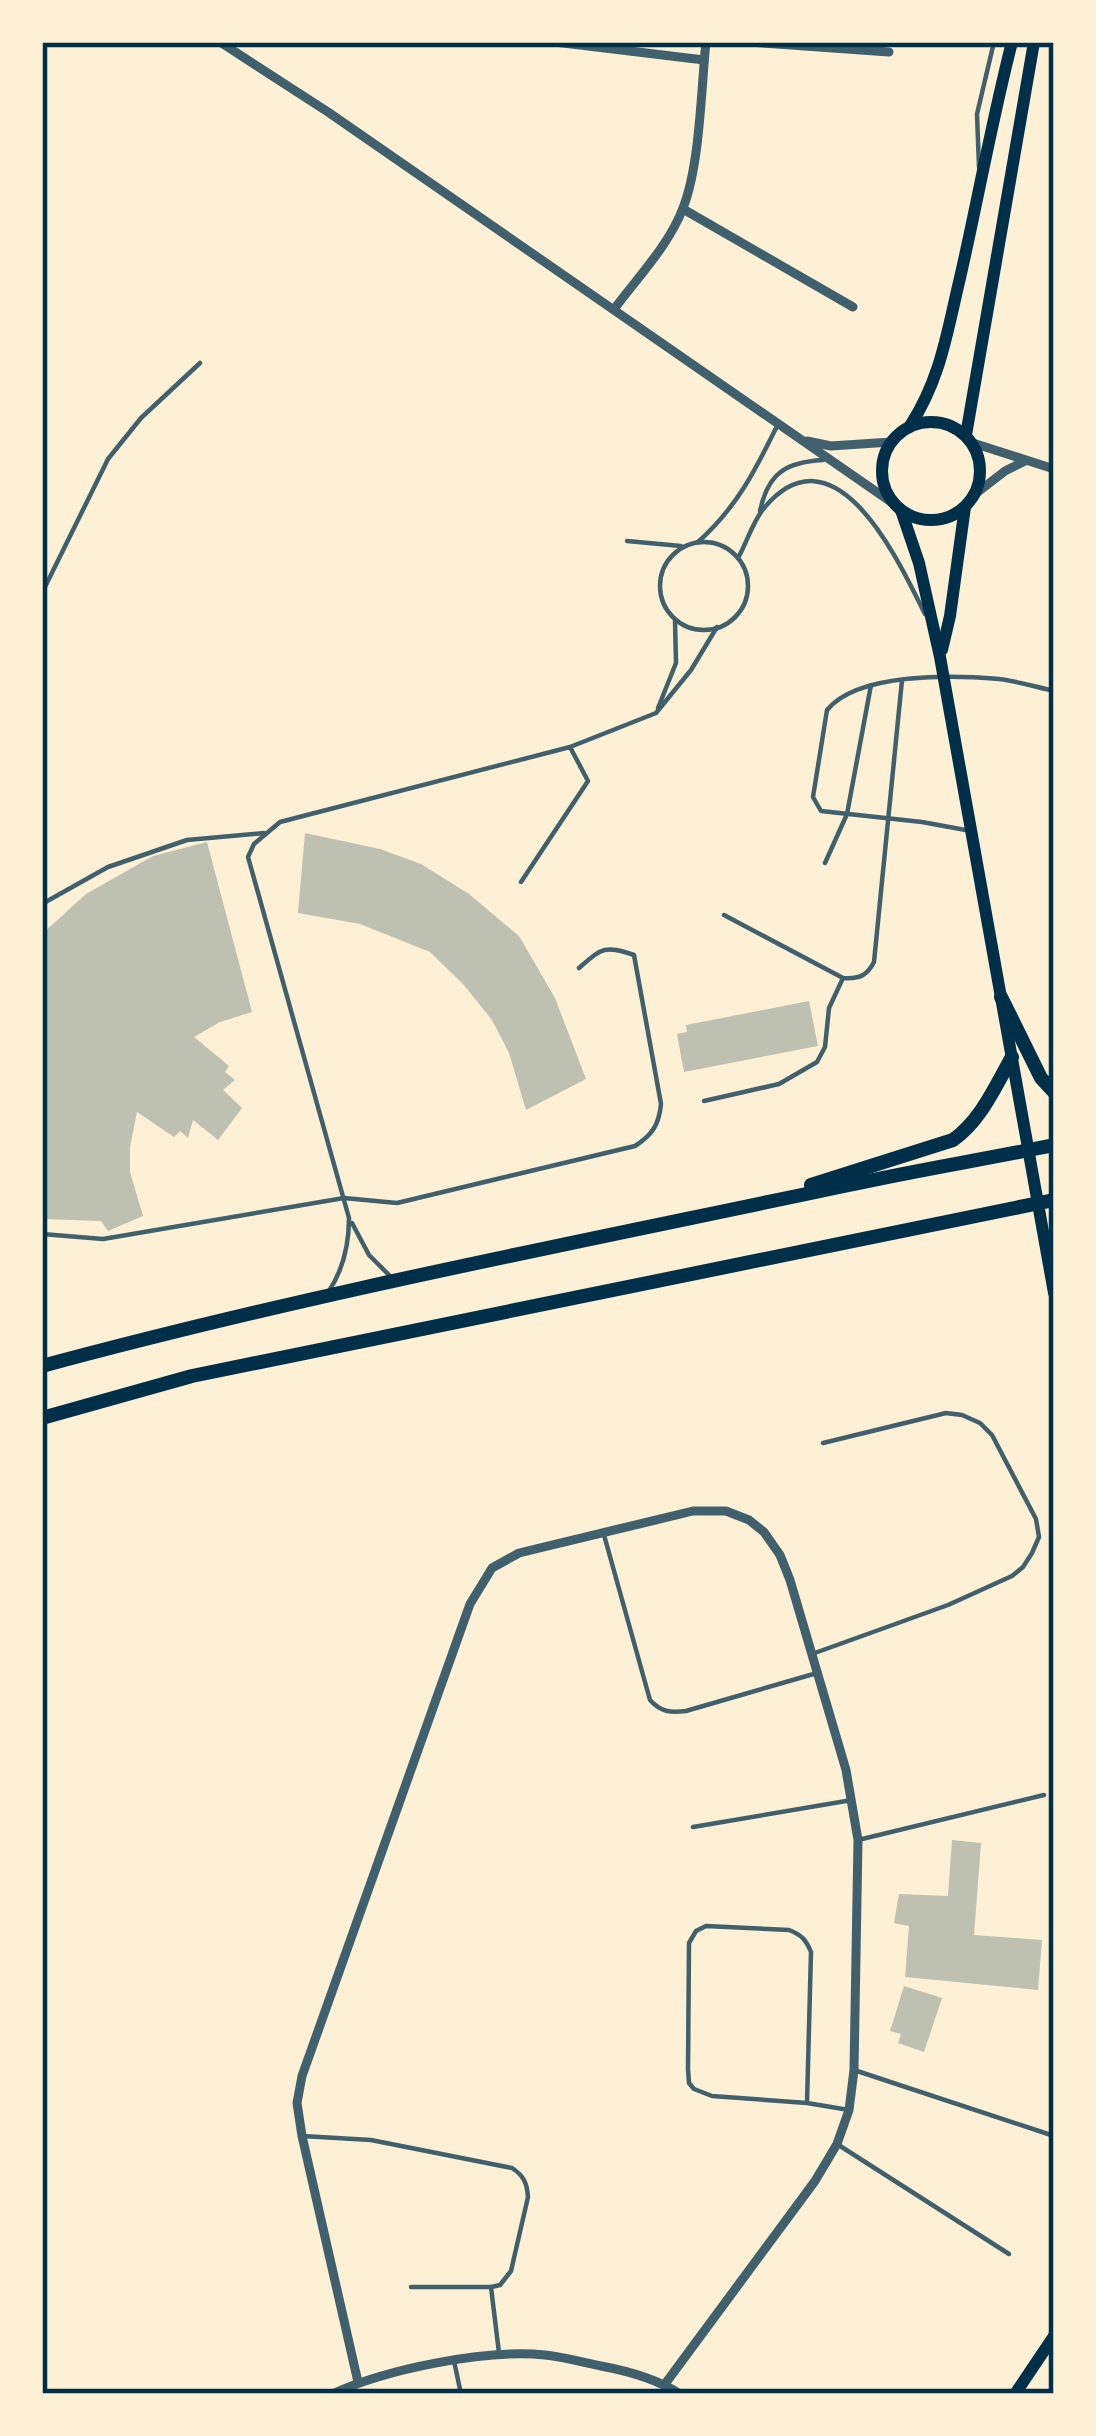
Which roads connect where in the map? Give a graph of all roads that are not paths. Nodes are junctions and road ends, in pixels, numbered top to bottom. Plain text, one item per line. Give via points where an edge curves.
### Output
1 (220, 42) edge
2 (555, 42) edge
3 (706, 42) edge
4 (749, 42) edge
5 (994, 42) edge
6 (1012, 42) edge
7 (1034, 42) edge
8 (890, 52) dead end
9 (704, 60) junction
10 (980, 190) junction
11 (683, 209) junction
12 (853, 307) dead end
13 (615, 308) junction
14 (200, 363) dead end
15 (778, 424) junction
16 (910, 426) junction
17 (969, 439) junction
18 (802, 440) junction
19 (891, 442) junction
20 (829, 459) junction
21 (1025, 461) junction
22 (1054, 470) edge
23 (974, 495) junction
24 (897, 507) junction
25 (965, 507) junction
26 (760, 512) junction
27 (627, 541) dead end
28 (698, 542) junction
29 (685, 546) junction
30 (738, 558) junction
31 (42, 593) edge
32 (674, 618) junction
33 (717, 628) junction
34 (936, 635) junction
35 (940, 657) junction
36 (942, 678) junction
37 (902, 680) junction
38 (871, 686) junction
39 (1054, 692) edge
40 (656, 713) junction
41 (570, 747) junction
42 (847, 814) junction
43 (889, 818) junction
44 (971, 830) junction
45 (264, 833) junction
46 (825, 862) dead end
47 (521, 882) dead end
48 (44, 901) edge
49 (724, 915) dead end
50 (579, 968) dead end
51 (843, 978) junction
52 (1001, 997) junction
53 (1012, 1057) junction
54 (1054, 1092) edge
55 (704, 1101) dead end
56 (1054, 1145) edge
57 (1029, 1150) junction
58 (344, 1198) junction
59 (1054, 1200) edge
60 (1037, 1204) junction
61 (708, 1216) junction
62 (349, 1218) junction
63 (42, 1234) edge
64 (397, 1281) junction
65 (1054, 1293) edge
66 (326, 1295) junction
67 (42, 1366) edge
68 (42, 1418) edge
69 (823, 1443) dead end
70 (603, 1532) junction
71 (812, 1654) junction
72 (817, 1673) junction
73 (1045, 1796) dead end
74 (852, 1800) junction
75 (693, 1827) dead end
76 (858, 1840) junction
77 (854, 2069) junction
78 (807, 2103) junction
79 (849, 2110) junction
80 (302, 2136) junction
81 (1054, 2136) edge
82 (837, 2144) junction
83 (1009, 2254) dead end
84 (491, 2287) junction
85 (411, 2288) dead end
86 (1054, 2336) edge
87 (500, 2355) junction
88 (454, 2360) junction
89 (358, 2382) junction
90 (664, 2384) junction
91 (332, 2394) edge
92 (461, 2394) edge
93 (680, 2394) edge
94 (1016, 2394) edge

1 - 13 street
2 - 9 street
3 - 9 street
4 - 8 street
5 - 10 lane via 977,114
6 - 10 main road
7 - 17 main road
9 - 11 street
10 - 16 main road via 942,362
11 - 12 street
11 - 13 street
13 - 15 street
14 - 31 lane via 108,459
15 - 18 street
15 - 28 lane via 748,486
16 - 17 main road via 939,422
16 - 19 main road
17 - 21 street
17 - 23 main road via 980,463
18 - 19 street
18 - 20 street
19 - 24 main road via 882,473
20 - 24 street
20 - 26 lane via 778,472
21 - 22 street
21 - 23 street
23 - 25 main road
24 - 25 main road via 940,520
24 - 34 main road
25 - 35 main road
26 - 30 lane
26 - 34 lane via 790,486 826,484 846,493 886,540
27 - 29 lane
28 - 29 lane
28 - 30 lane
29 - 32 lane via 662,575 662,598
30 - 33 lane via 748,592 738,614
32 - 33 lane via 694,629
32 - 40 lane via 676,663
33 - 40 lane
34 - 35 main road
35 - 36 main road
36 - 37 lane
36 - 39 lane via 1003,679
36 - 44 main road
37 - 38 lane
37 - 43 lane
38 - 42 lane
38 - 42 lane via 827,710 814,797 821,811
40 - 41 lane
41 - 45 lane via 280,822
41 - 47 lane via 588,781
42 - 43 lane
42 - 46 lane
43 - 44 lane
43 - 51 lane via 874,962 865,975
44 - 52 main road
45 - 48 lane via 187,840 108,867
45 - 58 lane via 248,857
49 - 51 lane
50 - 58 lane via 601,949 634,955 662,1104 651,1136 397,1203
51 - 55 lane via 817,1062 779,1084
52 - 53 main road
52 - 54 main road
53 - 57 main road
53 - 61 main road via 980,1115 952,1140
56 - 57 main road
57 - 60 main road
57 - 61 main road
58 - 62 lane
58 - 63 lane via 103,1239
59 - 60 main road
60 - 65 main road
60 - 68 main road via 192,1376
61 - 64 main road
62 - 64 lane via 369,1255
62 - 66 lane via 344,1261
64 - 66 main road
66 - 67 main road
69 - 71 lane via 962,1415 992,1435 1039,1537 1012,1576
70 - 71 street via 693,1511 749,1520 780,1555
70 - 72 lane via 659,1710 686,1711
70 - 80 street via 519,1553 492,1568 470,1604 302,2076
71 - 72 street
72 - 74 street
73 - 76 lane
74 - 75 lane
74 - 76 street
76 - 77 street
77 - 79 street
77 - 81 lane
78 - 78 lane via 712,2096 689,2083 688,1943 696,1931 789,1930 807,1941
78 - 79 lane
79 - 82 street
80 - 84 lane via 371,2140 522,2175 527,2197 511,2271
80 - 89 street
82 - 83 lane
82 - 90 street
84 - 85 lane
84 - 87 lane
86 - 94 main road
87 - 88 street
87 - 90 street via 544,2355
88 - 89 street
88 - 92 lane
89 - 91 street
90 - 93 street

